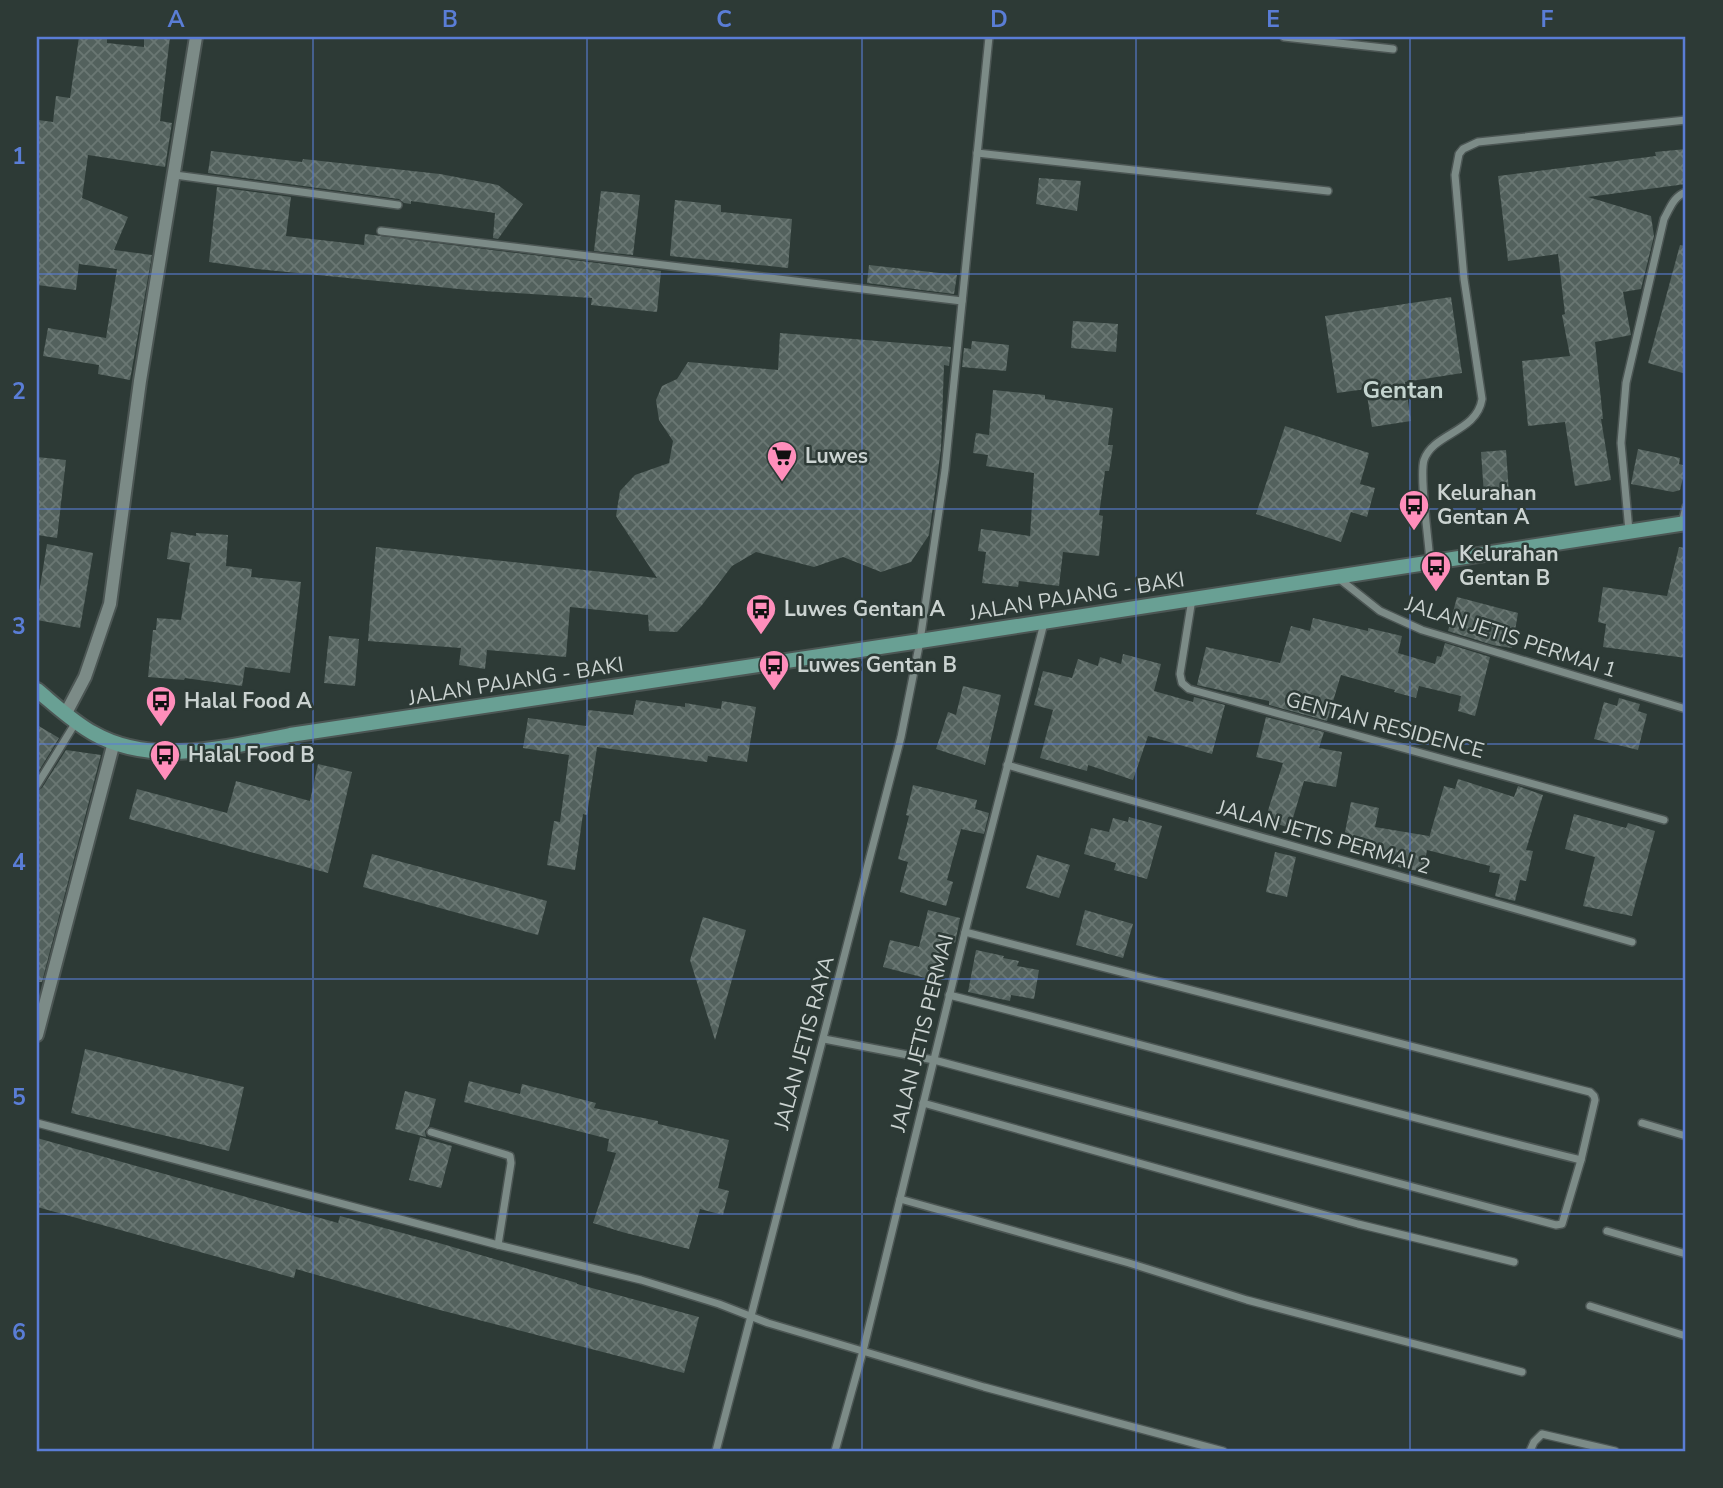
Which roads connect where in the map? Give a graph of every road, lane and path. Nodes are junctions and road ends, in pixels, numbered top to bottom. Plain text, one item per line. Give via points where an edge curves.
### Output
1 (196, 37) edge
2 (989, 37) edge
3 (1284, 37) edge
4 (1393, 49) dead end
5 (1686, 120) edge
6 (977, 153) junction
7 (175, 175) junction
8 (1328, 191) dead end
9 (1686, 192) edge
10 (398, 205) dead end
11 (381, 231) dead end
12 (962, 301) junction
13 (1686, 507) edge
14 (1684, 523) edge
15 (1629, 532) junction
16 (1430, 563) junction
17 (1337, 577) junction
18 (1192, 599) junction
19 (1044, 622) junction
20 (920, 641) junction
21 (37, 690) edge
22 (1686, 709) edge
23 (71, 718) junction
24 (114, 741) junction
25 (1007, 765) junction
26 (37, 785) edge
27 (1664, 820) dead end
28 (965, 932) junction
29 (1632, 942) dead end
30 (949, 995) junction
31 (37, 1035) edge
32 (824, 1039) junction
33 (933, 1060) junction
34 (923, 1103) junction
35 (37, 1123) edge
36 (1642, 1123) dead end
37 (431, 1132) dead end
38 (1686, 1136) edge
39 (1581, 1160) junction
40 (900, 1199) junction
41 (1606, 1231) dead end
42 (498, 1245) junction
43 (1686, 1254) edge
44 (1514, 1262) dead end
45 (1590, 1306) dead end
46 (752, 1316) junction
47 (1686, 1336) edge
48 (863, 1351) junction
49 (1522, 1371) dead end
50 (716, 1451) edge
51 (835, 1451) edge
52 (1223, 1451) edge
53 (1530, 1451) edge
54 (1615, 1451) edge

1 - 7 street
2 - 6 street, JALAN JETIS RAYA
3 - 4 street
5 - 16 street via 1478,142 1459,154 1455,175 1463,265 1482,399 1469,422 1430,450 1425,459 1422,475
6 - 8 street
6 - 12 street, JALAN JETIS RAYA
7 - 10 street
7 - 23 street via 140,381 110,604
9 - 15 street via 1679,194 1664,219 1626,383 1621,443
11 - 12 street
12 - 20 street, JALAN JETIS RAYA via 945,470
13 - 14 street
14 - 15 main road, JALAN PAJANG - BAKI
15 - 16 main road, JALAN PAJANG - BAKI
16 - 17 main road, JALAN PAJANG - BAKI
17 - 18 main road, JALAN PAJANG - BAKI
17 - 22 street, JALAN JETIS PERMAI 1 via 1380,611 1422,630
18 - 19 main road, JALAN PAJANG - BAKI
18 - 27 street, GENTAN RESIDENCE via 1180,674 1189,689
19 - 20 main road, JALAN PAJANG - BAKI
19 - 25 street, JALAN JETIS PERMAI
20 - 24 main road, JALAN PAJANG - BAKI via 219,748 155,751
20 - 32 street, JALAN JETIS RAYA via 901,737
21 - 23 main road, JALAN PAJANG - BAKI
23 - 24 main road, JALAN PAJANG - BAKI
23 - 26 street
24 - 31 street
25 - 28 street, JALAN JETIS PERMAI
25 - 29 street, JALAN JETIS PERMAI 2
28 - 30 street, JALAN JETIS PERMAI
28 - 39 street via 1590,1092 1595,1100
30 - 33 street, JALAN JETIS PERMAI
30 - 39 street
32 - 33 street
32 - 46 street, JALAN JETIS RAYA
33 - 34 street, JALAN JETIS PERMAI
33 - 39 street via 1556,1226 1562,1224
34 - 40 street, JALAN JETIS PERMAI
34 - 44 street via 1358,1224
35 - 42 street
36 - 38 street
37 - 42 street via 510,1156
40 - 48 street, JALAN JETIS PERMAI
40 - 49 street via 1247,1300
41 - 43 street
42 - 46 street via 641,1280
45 - 47 street
46 - 48 street
46 - 50 street, JALAN JETIS RAYA
48 - 51 street, JALAN JETIS PERMAI
48 - 52 street
53 - 54 street via 1542,1434

